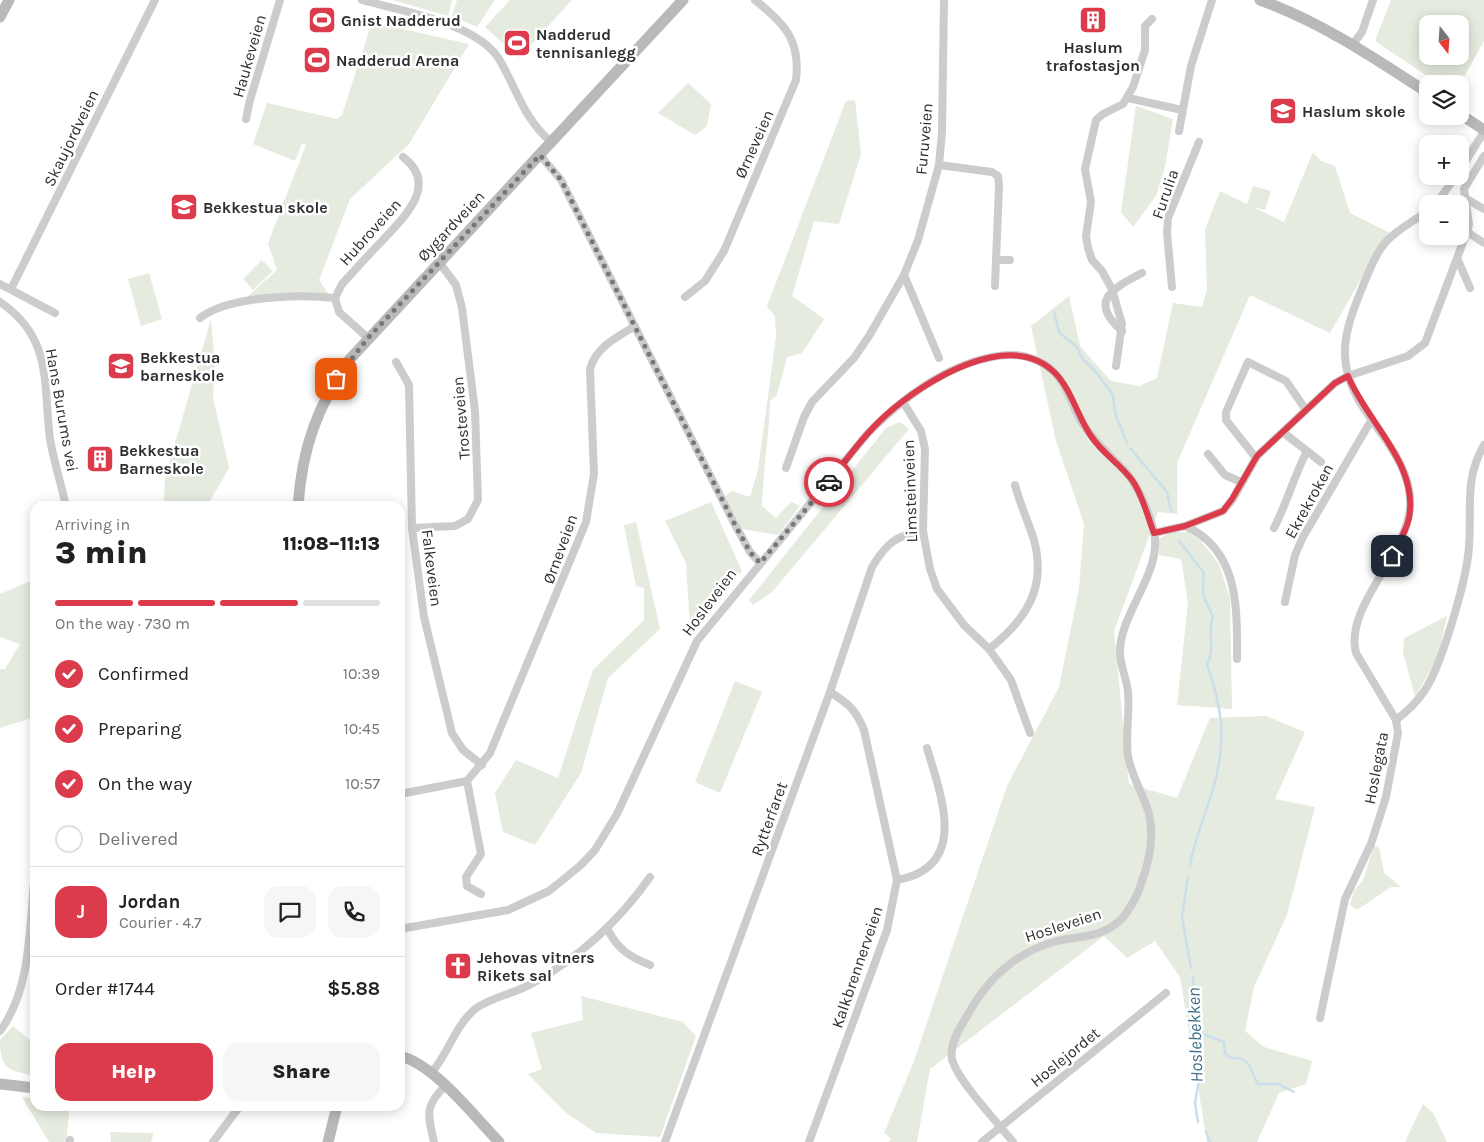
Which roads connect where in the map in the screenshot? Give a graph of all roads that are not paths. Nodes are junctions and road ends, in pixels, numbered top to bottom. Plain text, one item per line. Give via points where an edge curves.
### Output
1 (9, 0) edge
2 (155, 0) edge
3 (280, 0) edge
4 (362, 0) edge
5 (683, 0) edge
6 (755, 0) edge
7 (944, 0) edge
8 (1212, 0) edge
9 (1260, 0) edge
10 (1373, 0) edge
11 (0, 17) edge
12 (1152, 19) dead end
13 (1353, 44) junction
14 (1419, 87) edge
15 (1128, 98) junction
16 (1182, 110) junction
17 (246, 119) dead end
18 (1469, 120) edge
19 (1178, 131) dead end
20 (1484, 131) edge
21 (551, 142) junction
22 (1199, 142) dead end
23 (540, 155) junction
24 (1469, 155) edge
25 (1484, 156) edge
26 (404, 157) dead end
27 (939, 165) junction
28 (1465, 195) edge
29 (1469, 200) edge
30 (1484, 209) edge
31 (1419, 217) edge
32 (1469, 233) edge
33 (1484, 243) edge
34 (1463, 245) edge
35 (996, 260) junction
36 (1010, 260) dead end
37 (1458, 260) junction
38 (439, 262) junction
39 (1142, 273) dead end
40 (904, 275) junction
41 (0, 284) edge
42 (995, 286) dead end
43 (1172, 287) dead end
44 (10, 288) junction
45 (1470, 288) dead end
46 (1112, 289) junction
47 (685, 297) dead end
48 (335, 298) junction
49 (0, 302) edge
50 (55, 314) dead end
51 (200, 318) dead end
52 (635, 326) junction
53 (368, 338) junction
54 (939, 358) dead end
55 (396, 362) dead end
56 (1116, 366) dead end
57 (1348, 376) junction
58 (902, 402) junction
59 (1306, 410) junction
60 (1372, 419) junction
61 (1284, 433) junction
62 (1484, 445) edge
63 (1307, 451) junction
64 (1208, 454) dead end
65 (1256, 458) junction
66 (1321, 462) dead end
67 (786, 468) dead end
68 (1241, 482) junction
69 (1015, 485) dead end
70 (65, 501) edge
71 (299, 501) edge
72 (1185, 526) junction
73 (412, 528) junction
74 (1274, 528) dead end
75 (923, 531) junction
76 (1154, 533) junction
77 (760, 563) junction
78 (1285, 602) dead end
79 (989, 649) junction
80 (1237, 659) dead end
81 (830, 692) junction
82 (1396, 720) junction
83 (1030, 733) dead end
84 (927, 748) dead end
85 (482, 765) junction
86 (467, 781) junction
87 (405, 793) edge
88 (650, 876) dead end
89 (898, 880) junction
90 (481, 894) dead end
91 (30, 916) edge
92 (405, 928) edge
93 (608, 928) junction
94 (650, 965) dead end
95 (1166, 993) dead end
96 (1320, 1018) dead end
97 (0, 1031) edge
98 (405, 1057) edge
99 (432, 1072) junction
100 (0, 1084) edge
101 (445, 1086) junction
102 (30, 1087) edge
103 (236, 1111) edge
104 (336, 1111) edge
105 (1001, 1126) junction
106 (213, 1142) edge
107 (328, 1142) edge
108 (434, 1142) edge
109 (499, 1142) edge
110 (664, 1142) edge
111 (809, 1142) edge
112 (982, 1142) edge
113 (1013, 1142) edge

1 - 11 street
2 - 44 street, Skaujordveien
3 - 17 street, Haukeveien
4 - 21 street via 453,26 485,43 499,59 533,125
5 - 21 street, Øygardveien
6 - 47 street, Ørneveien via 792,39 797,56 796,80 724,251 705,281
7 - 27 street, Furuveien
8 - 16 street via 1191,66
9 - 13 street
10 - 13 street via 1362,32
12 - 15 street via 1145,26 1143,60
13 - 14 street
15 - 16 street
15 - 46 street via 1096,120 1084,169 1091,202 1086,236 1088,248 1092,260
16 - 19 street
18 - 20 street
20 - 24 street
21 - 23 street, Øygardveien
22 - 43 street, Furulia via 1168,218
23 - 38 street, Øygardveien
23 - 52 street via 561,180
25 - 28 street via 1466,184
26 - 48 street, Hubroveien via 415,170 418,194 410,210 342,284
27 - 35 street via 992,172 998,176
27 - 40 street, Furuveien via 918,240
29 - 30 street
31 - 57 street via 1385,242 1374,261 1346,334
32 - 33 street
34 - 37 street
35 - 36 street
35 - 42 street
37 - 45 street
37 - 57 street via 1421,348 1408,356
38 - 53 street, Øygardveien
38 - 73 street, Trosteveien via 456,285 462,308 475,411 478,500 468,519 455,526
39 - 46 street
40 - 54 street
40 - 67 street, Furuveien via 854,358 812,402
41 - 44 street
44 - 50 street
46 - 56 street via 1122,331
48 - 51 street via 272,297 224,307
48 - 53 street via 339,312
49 - 70 street, Hans Burums vei via 24,321 36,342 44,376 51,442
52 - 77 street via 733,521
52 - 85 street, Ørneveien via 611,341 593,359 590,369 594,474 586,522 500,733
53 - 71 street, Øygardveien via 341,372 321,406 308,442
55 - 73 street, Falkeveien via 408,385
57 - 59 street via 1335,383
57 - 60 street
58 - 75 street, Limsteinveien via 921,431 925,449
58 - 76 street, Hosleveien via 933,381 970,364 1010,355 1034,359 1056,373 1094,440 1134,482
58 - 77 street, Hosleveien via 868,433
59 - 61 street
59 - 65 street via 1286,382 1248,362 1226,412 1226,420
60 - 78 street, Ekrekroken via 1302,537
60 - 82 street via 1403,471 1410,506 1406,528 1364,608 1354,643 1356,653
61 - 63 street, Ekrekroken
61 - 65 street
62 - 82 street, Hoslegata via 1472,471 1467,561 1444,644 1427,688
63 - 66 street, Ekrekroken
63 - 74 street, Ekrekroken
64 - 68 street via 1225,475
65 - 68 street
68 - 72 street via 1223,511
69 - 79 street via 1038,557 1035,589 1024,616
72 - 76 street
72 - 80 street via 1211,545 1232,581 1236,600
73 - 85 street, Falkeveien via 424,617 447,717 458,744
75 - 79 street, Limsteinveien via 937,588 964,625
75 - 81 street, Rytterfaret via 898,538 883,549 872,567
76 - 105 street, Hosleveien via 1150,568 1125,629 1120,654 1128,690 1126,741 1129,759 1148,808 1151,827 1146,868 1138,892 1120,921 1102,931 1058,941 1019,957 988,984 964,1020 951,1050 951,1058
77 - 92 street, Hosleveien via 698,642 617,814 595,850 581,865 549,891 508,910
79 - 83 street, Limsteinveien via 1011,680
81 - 89 street, Kalkbrennerveien via 856,712 864,730
81 - 110 street, Rytterfaret
82 - 96 street, Hoslegata via 1398,733 1386,797 1371,844 1345,900
84 - 89 street via 942,802 945,834 930,867
85 - 86 street, Ørneveien
86 - 87 street
86 - 90 street via 481,854 466,877 467,886
88 - 93 street
89 - 111 street, Kalkbrennerveien via 887,930
91 - 97 street via 21,992
93 - 94 street via 625,953
93 - 99 street via 542,978 477,1008 467,1016
95 - 105 street, Hoslejordet
98 - 99 street
99 - 101 street
100 - 102 street
101 - 108 street via 433,1098 428,1110
101 - 109 street
103 - 106 street
104 - 107 street
105 - 112 street, Hoslejordet
105 - 113 street, Hosleveien

